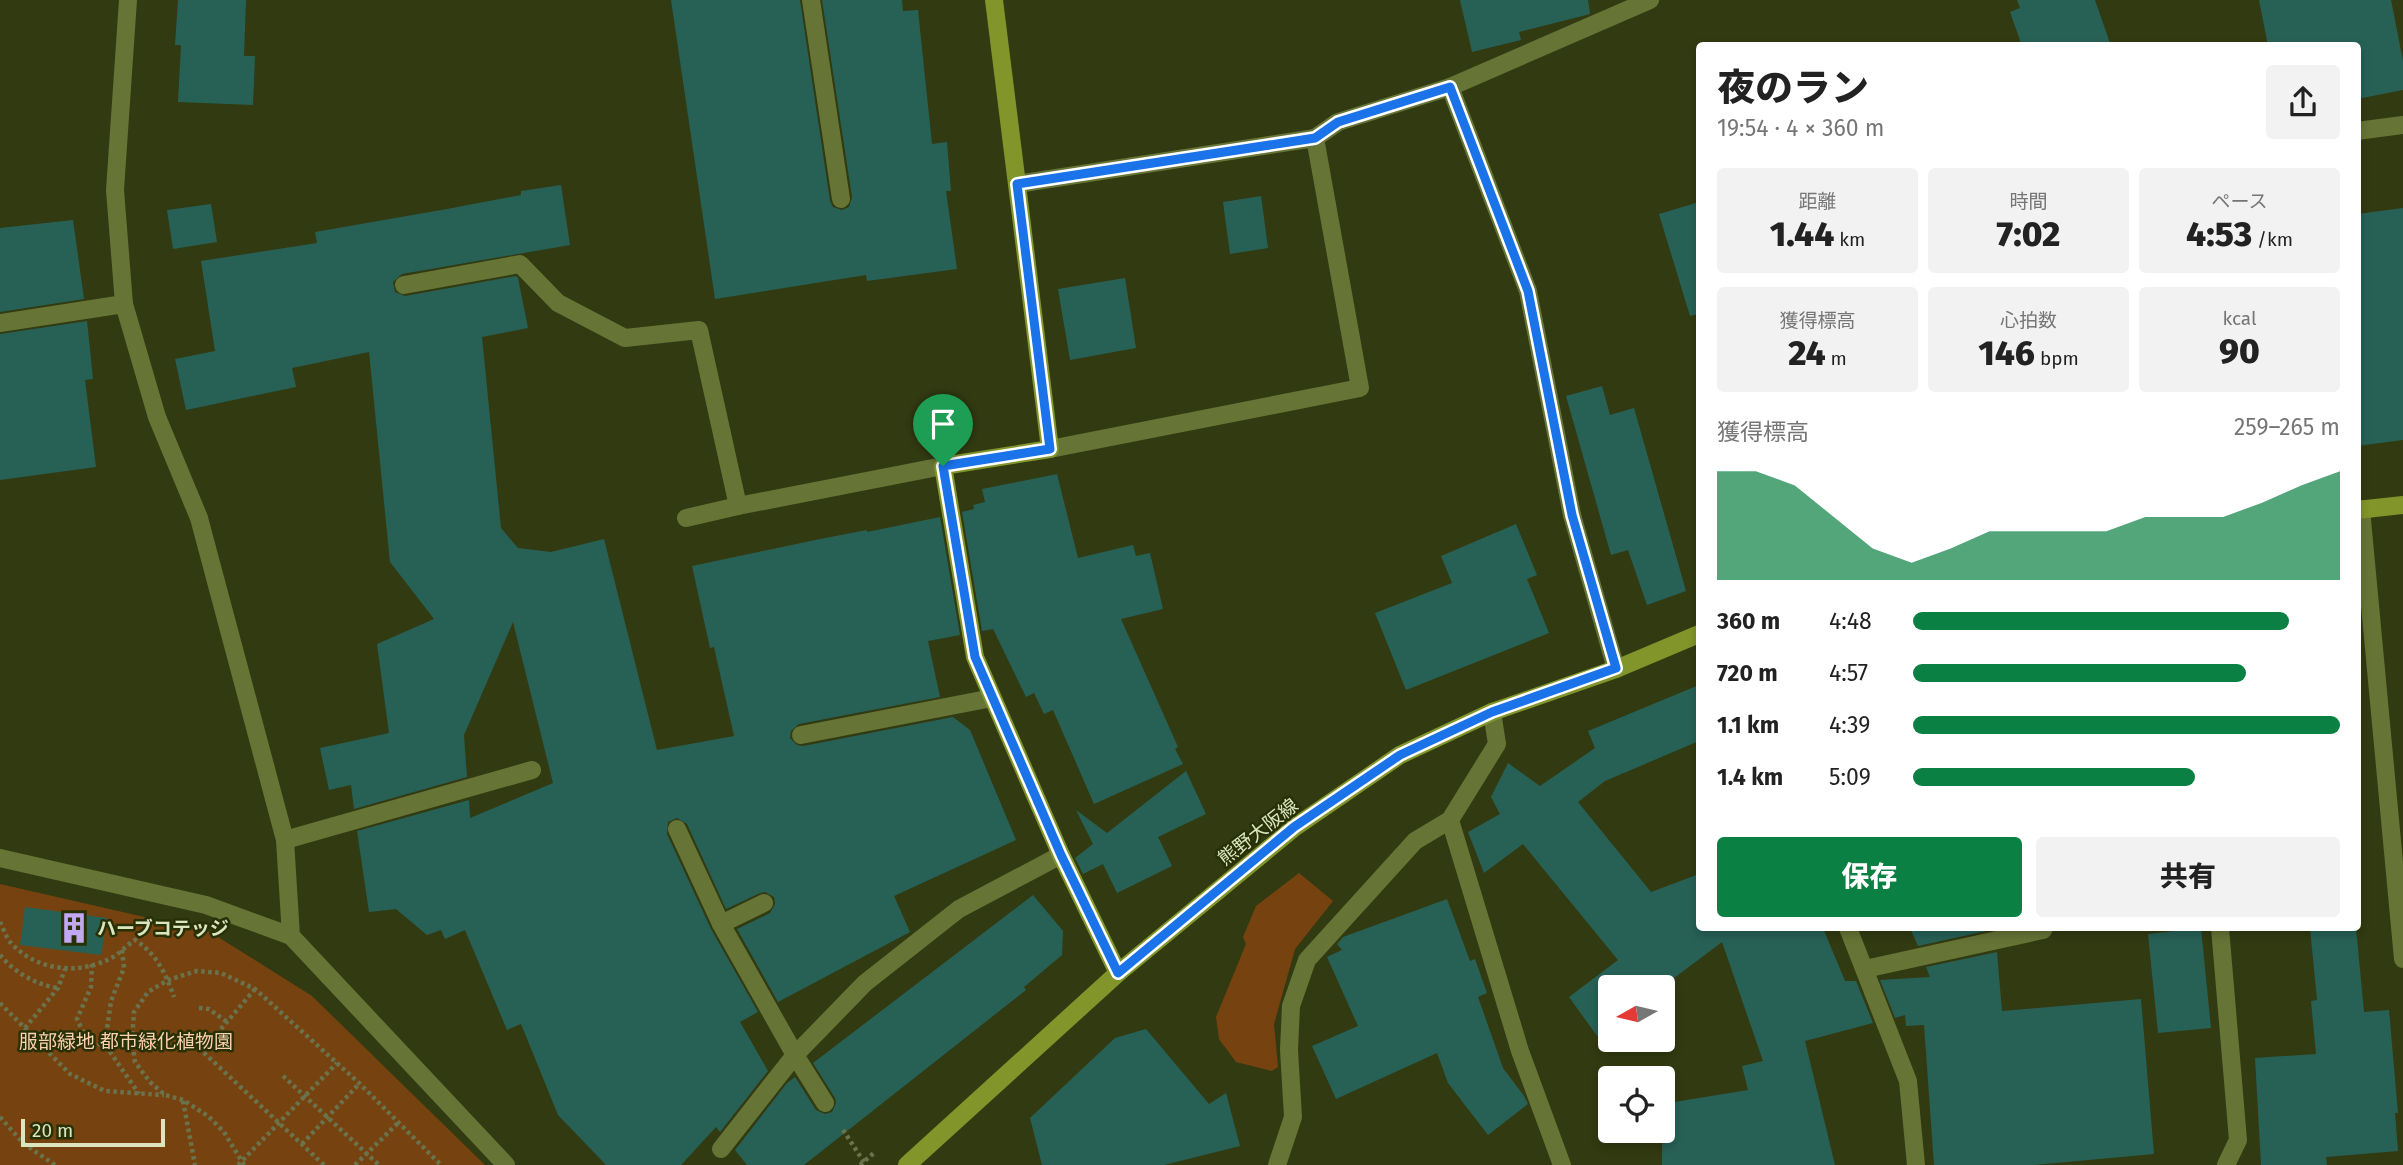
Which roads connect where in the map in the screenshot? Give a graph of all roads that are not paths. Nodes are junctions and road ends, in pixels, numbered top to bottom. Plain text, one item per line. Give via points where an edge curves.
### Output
1 (128, 0) edge
2 (811, 0) edge
3 (993, 0) edge
4 (1650, 0) edge
5 (1450, 87) junction
6 (2403, 125) edge
7 (2361, 130) edge
8 (1315, 138) junction
9 (1017, 184) junction
10 (841, 199) dead end
11 (404, 285) dead end
12 (124, 304) junction
13 (0, 323) edge
14 (1050, 449) junction
15 (943, 466) junction
16 (2403, 505) edge
17 (738, 506) junction
18 (2361, 510) edge
19 (686, 518) dead end
20 (2361, 530) edge
21 (1696, 635) edge
22 (1616, 668) junction
23 (992, 698) junction
24 (1492, 712) junction
25 (801, 735) dead end
26 (532, 770) dead end
27 (1450, 820) junction
28 (677, 829) dead end
29 (285, 840) junction
30 (1061, 855) junction
31 (0, 858) edge
32 (764, 903) dead end
33 (721, 924) junction
34 (1849, 931) edge
35 (2038, 931) edge
36 (2220, 931) edge
37 (291, 936) junction
38 (2403, 959) edge
39 (1865, 969) junction
40 (1118, 973) junction
41 (795, 1055) junction
42 (825, 1103) dead end
43 (721, 1149) dead end
44 (506, 1165) edge
45 (907, 1165) edge
46 (1277, 1165) edge
47 (1563, 1165) edge
48 (1916, 1165) edge
49 (2226, 1165) edge

1 - 12 street via 115,190
2 - 10 street
3 - 9 street
4 - 5 street
5 - 8 street via 1338,122
5 - 22 street via 1528,291 1572,515
6 - 7 street
8 - 9 street
8 - 14 street via 1360,388
9 - 14 street
11 - 17 street via 520,264 558,303 625,338 699,330
12 - 13 street
12 - 29 street via 157,417 199,518
14 - 15 street
15 - 17 street
15 - 23 street via 975,657
16 - 18 street
17 - 19 street
20 - 38 street
21 - 22 street, 熊野大阪線
22 - 24 street, 熊野大阪線
23 - 25 street
23 - 30 street
24 - 27 street via 1497,744
24 - 40 street, 熊野大阪線 via 1400,755 1294,827
26 - 29 street
27 - 46 street via 1415,841 1307,960 1291,1006 1293,1117
27 - 47 street via 1520,1051
28 - 33 street
29 - 37 street
30 - 40 street
30 - 41 street via 960,909 865,983
31 - 37 street via 206,905
32 - 33 street
33 - 41 street
34 - 39 street
35 - 39 street
36 - 49 street via 2238,1140
37 - 44 street
39 - 48 street via 1908,1081
40 - 45 street, 熊野大阪線
41 - 42 street
41 - 43 street

